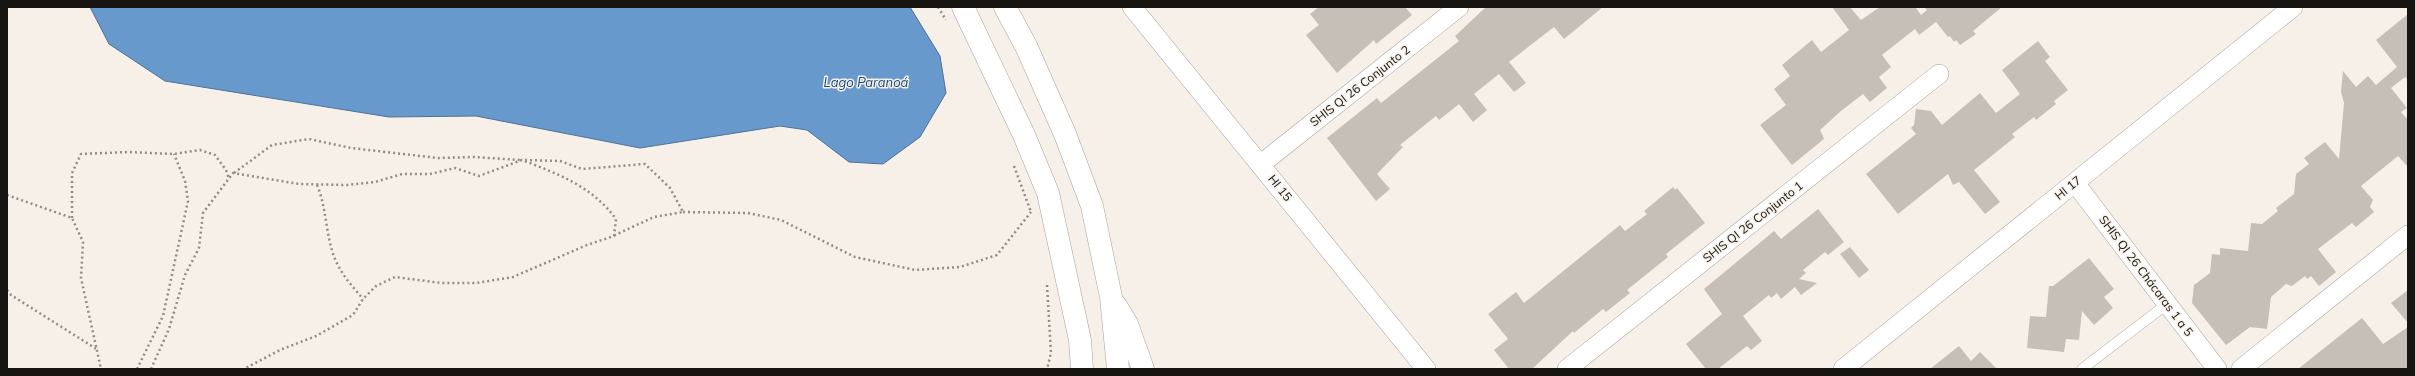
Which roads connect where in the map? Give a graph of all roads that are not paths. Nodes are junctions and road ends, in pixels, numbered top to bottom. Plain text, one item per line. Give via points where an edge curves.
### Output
1 (963, 7) edge
2 (1005, 7) edge
3 (1132, 7) edge
4 (1459, 7) edge
5 (2293, 7) edge
6 (1939, 74) dead end
7 (1261, 164) junction
8 (2075, 183) junction
9 (2408, 235) edge
10 (1111, 297) junction
11 (2167, 304) junction
12 (1080, 340) junction
13 (1074, 369) edge
14 (1082, 369) edge
15 (1118, 369) edge
16 (1143, 369) edge
17 (1426, 369) edge
18 (1567, 369) edge
19 (1843, 369) edge
20 (2082, 369) edge
21 (2217, 369) edge
22 (2241, 369) edge

1 - 12 highway via 1024,135 1048,193
2 - 10 highway via 1026,46 1065,134 1092,206
3 - 7 street, HI 15
4 - 7 street, SHIS QI 26 Conjunto 2
5 - 8 street, HI 17
6 - 18 street, SHIS QI 26 Conjunto 1
7 - 17 street, HI 15
8 - 11 street, SHIS QI 26 Chácaras 1 a 5
8 - 19 street, HI 17
9 - 22 street
10 - 15 highway
10 - 16 highway via 1127,324
11 - 20 lane
11 - 21 street, SHIS QI 26 Chácaras 1 a 5
12 - 13 highway
12 - 14 highway

